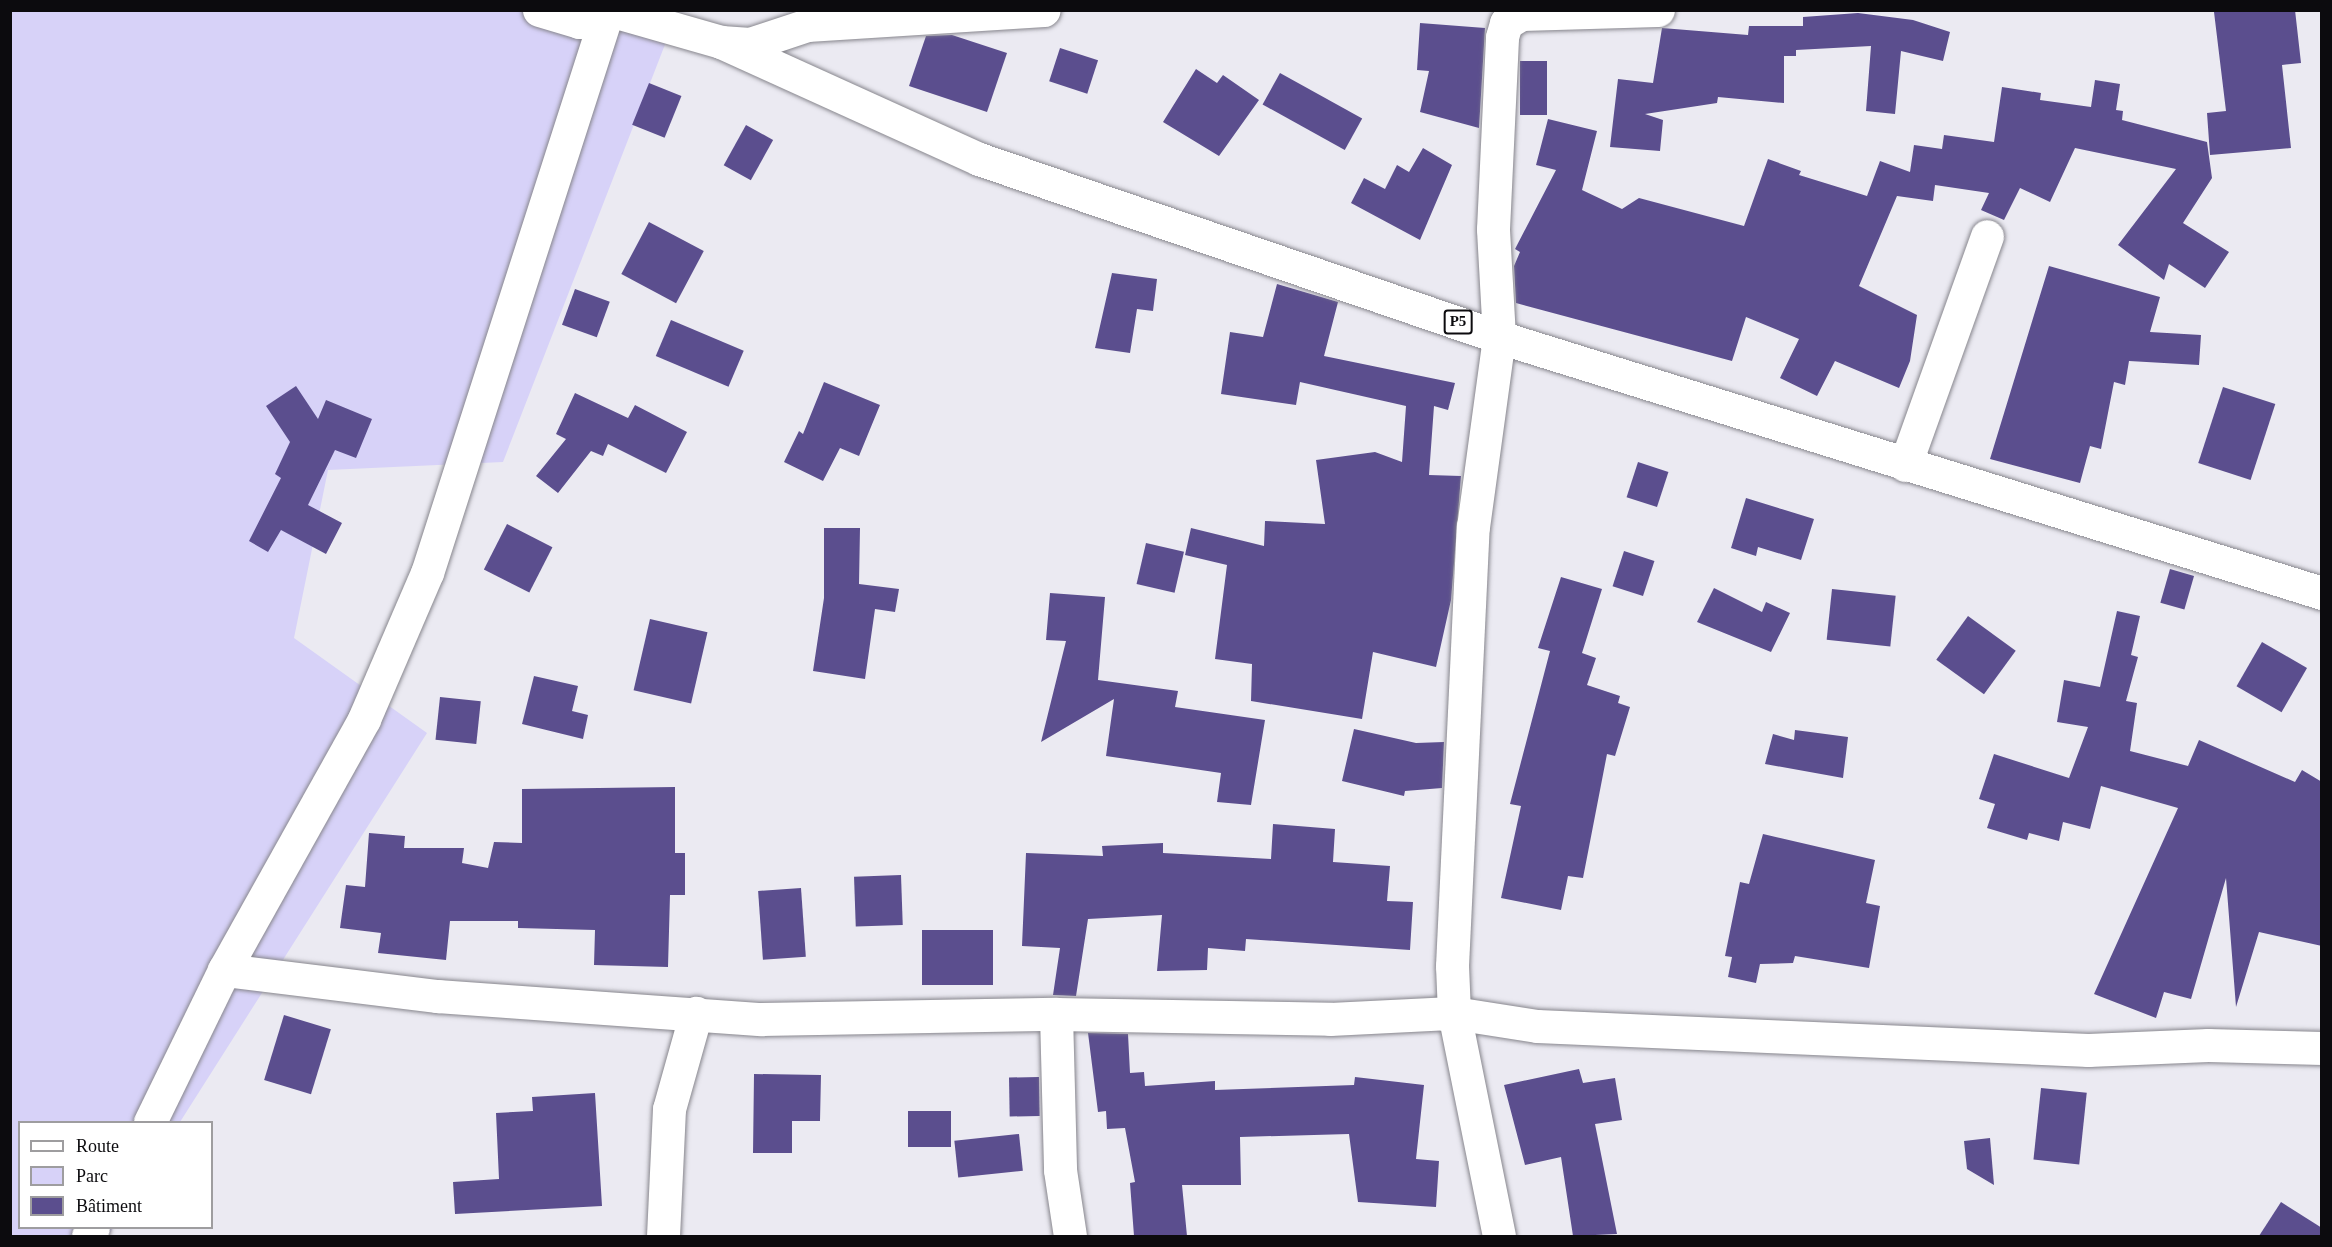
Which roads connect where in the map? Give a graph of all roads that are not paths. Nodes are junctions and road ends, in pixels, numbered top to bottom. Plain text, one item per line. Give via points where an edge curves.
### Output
1 (539, 10) edge
2 (609, 10) edge
3 (1044, 10) edge
4 (1658, 10) edge
5 (721, 42) junction
6 (1987, 236) dead end
7 (1499, 337) junction
8 (1905, 465) junction
9 (2322, 593) edge
10 (224, 970) junction
11 (696, 1013) junction
12 (1454, 1013) junction
13 (1056, 1014) junction
14 (2322, 1048) edge
15 (150, 1121) edge
16 (663, 1236) edge
17 (1070, 1236) edge
18 (1499, 1236) edge

1 - 2 street via 579,22
2 - 5 street, P5
2 - 10 street via 427,573 364,719
3 - 5 street via 807,25 750,44
4 - 7 street via 1521,14 1506,23 1493,229
5 - 7 street, P5 via 979,159
6 - 8 street
7 - 8 street, P5
7 - 12 street via 1473,527
8 - 9 street, P5
10 - 11 street via 427,995
10 - 15 street
11 - 13 street via 761,1019
11 - 16 street via 669,1109
12 - 13 street via 1330,1019
12 - 14 street via 1537,1026 1948,1044
12 - 18 street
13 - 17 street via 1059,1170

